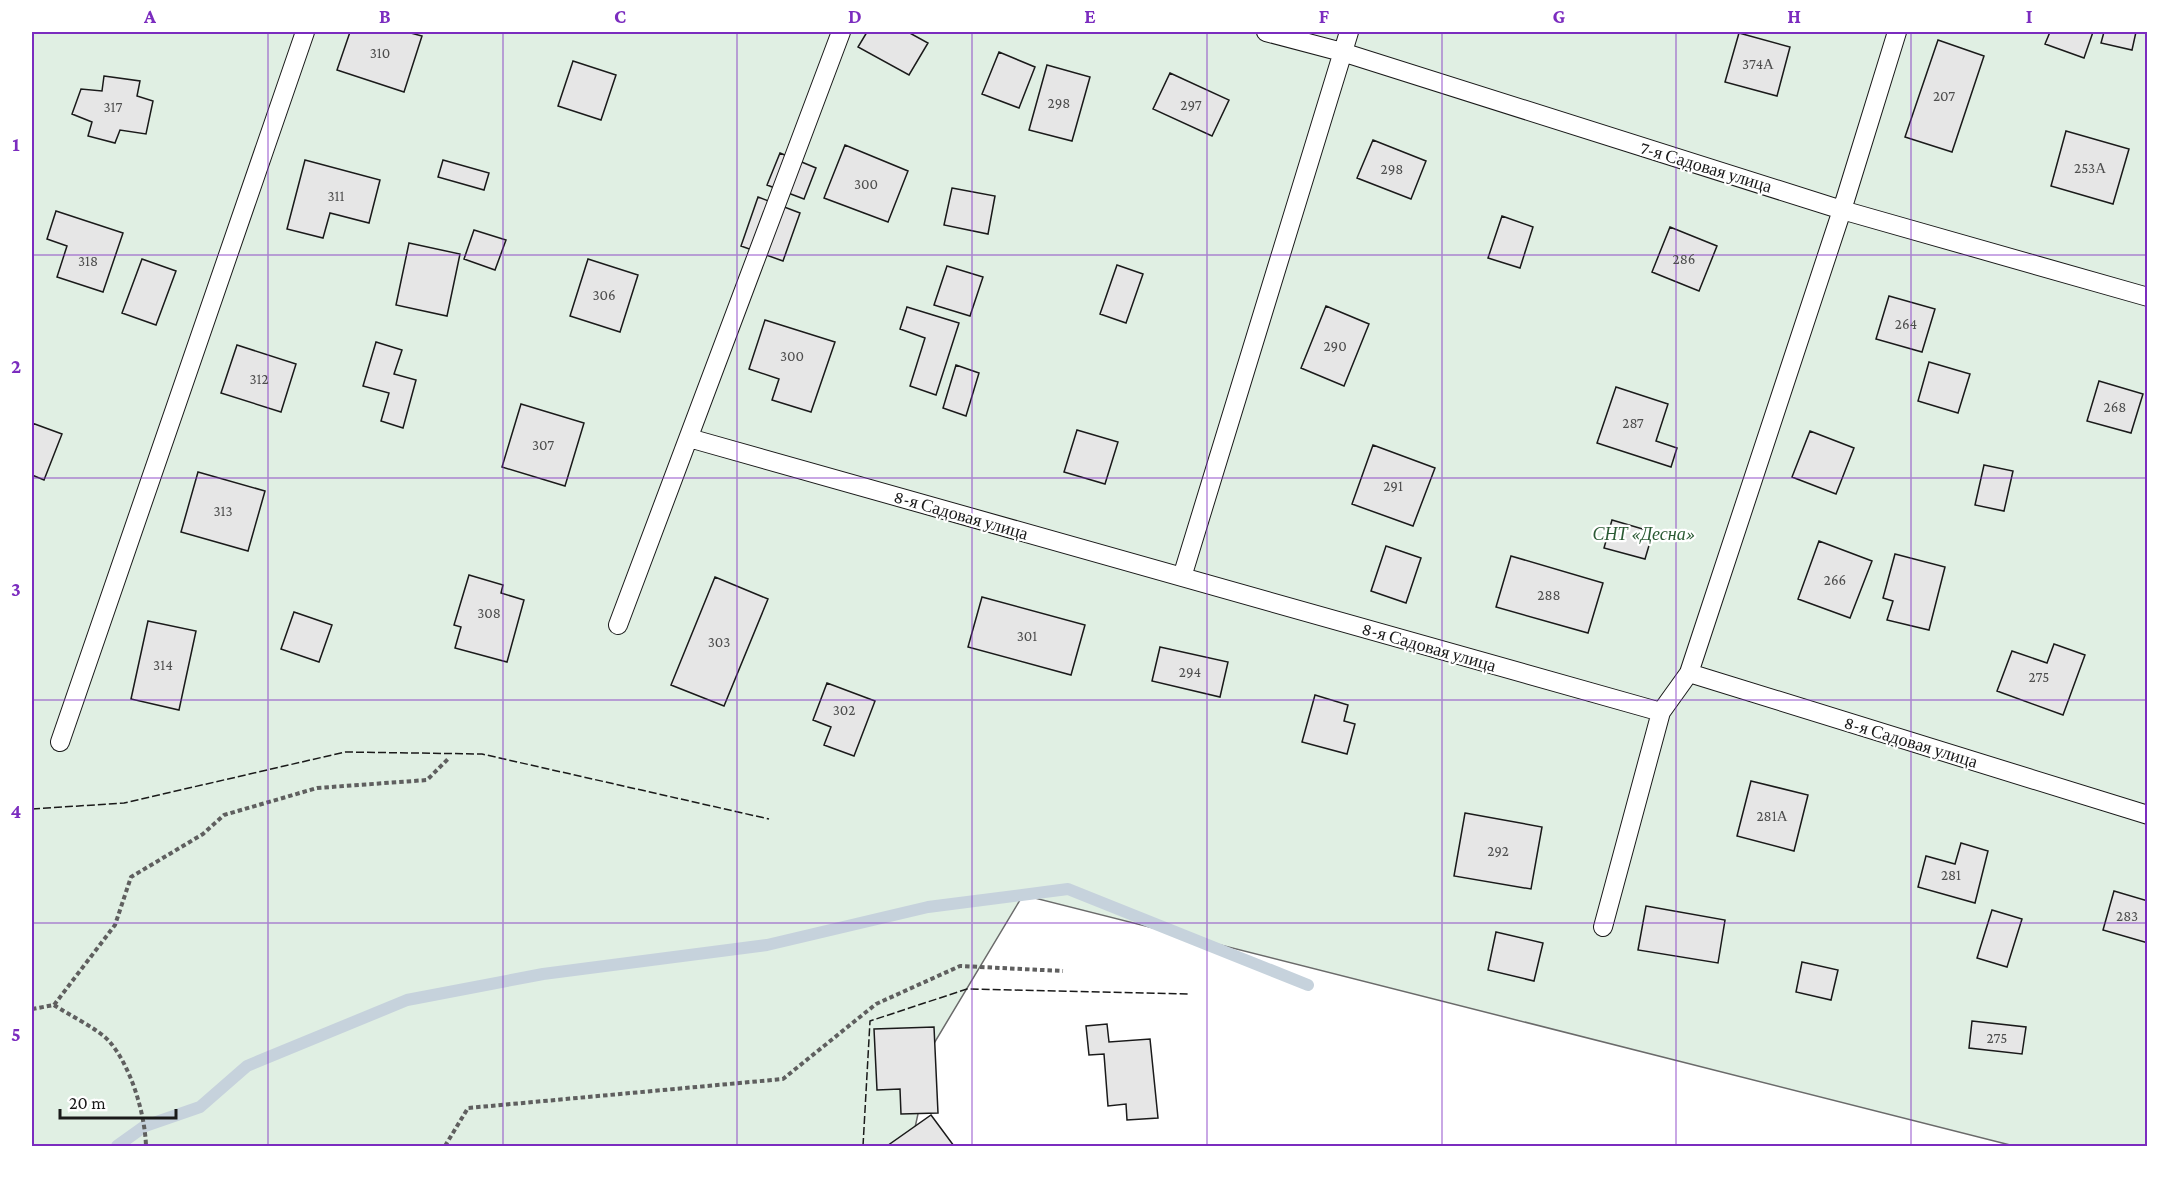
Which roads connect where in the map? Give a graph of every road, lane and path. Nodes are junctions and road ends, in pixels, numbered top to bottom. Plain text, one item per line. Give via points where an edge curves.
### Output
1 (305, 32) edge
2 (841, 32) edge
3 (1266, 32) edge
4 (1349, 32) edge
5 (1897, 32) edge
6 (1342, 52) junction
7 (1842, 210) junction
8 (2148, 297) edge
9 (689, 438) junction
10 (1182, 577) junction
11 (618, 625) dead end
12 (1689, 674) junction
13 (1661, 712) junction
14 (60, 741) dead end
15 (448, 759) dead end
16 (2148, 815) edge
17 (1604, 927) dead end
18 (1063, 971) dead end
19 (54, 1005) junction
20 (32, 1009) edge
21 (146, 1146) edge
22 (445, 1146) edge

1 - 14 lane
2 - 9 lane
3 - 6 lane, 7-я Садовая улица
4 - 6 lane
5 - 7 lane
6 - 7 lane, 7-я Садовая улица
6 - 10 lane
7 - 8 lane, 7-я Садовая улица
7 - 12 lane
9 - 10 lane, 8-я Садовая улица
9 - 11 lane
10 - 13 lane, 8-я Садовая улица
12 - 13 lane
12 - 16 lane, 8-я Садовая улица
13 - 17 lane
15 - 19 path via 427,780 317,788 224,815 203,834 131,877 114,926
18 - 22 path via 960,966 876,1004 783,1079 468,1108
19 - 20 path
19 - 21 path via 109,1041 134,1084

